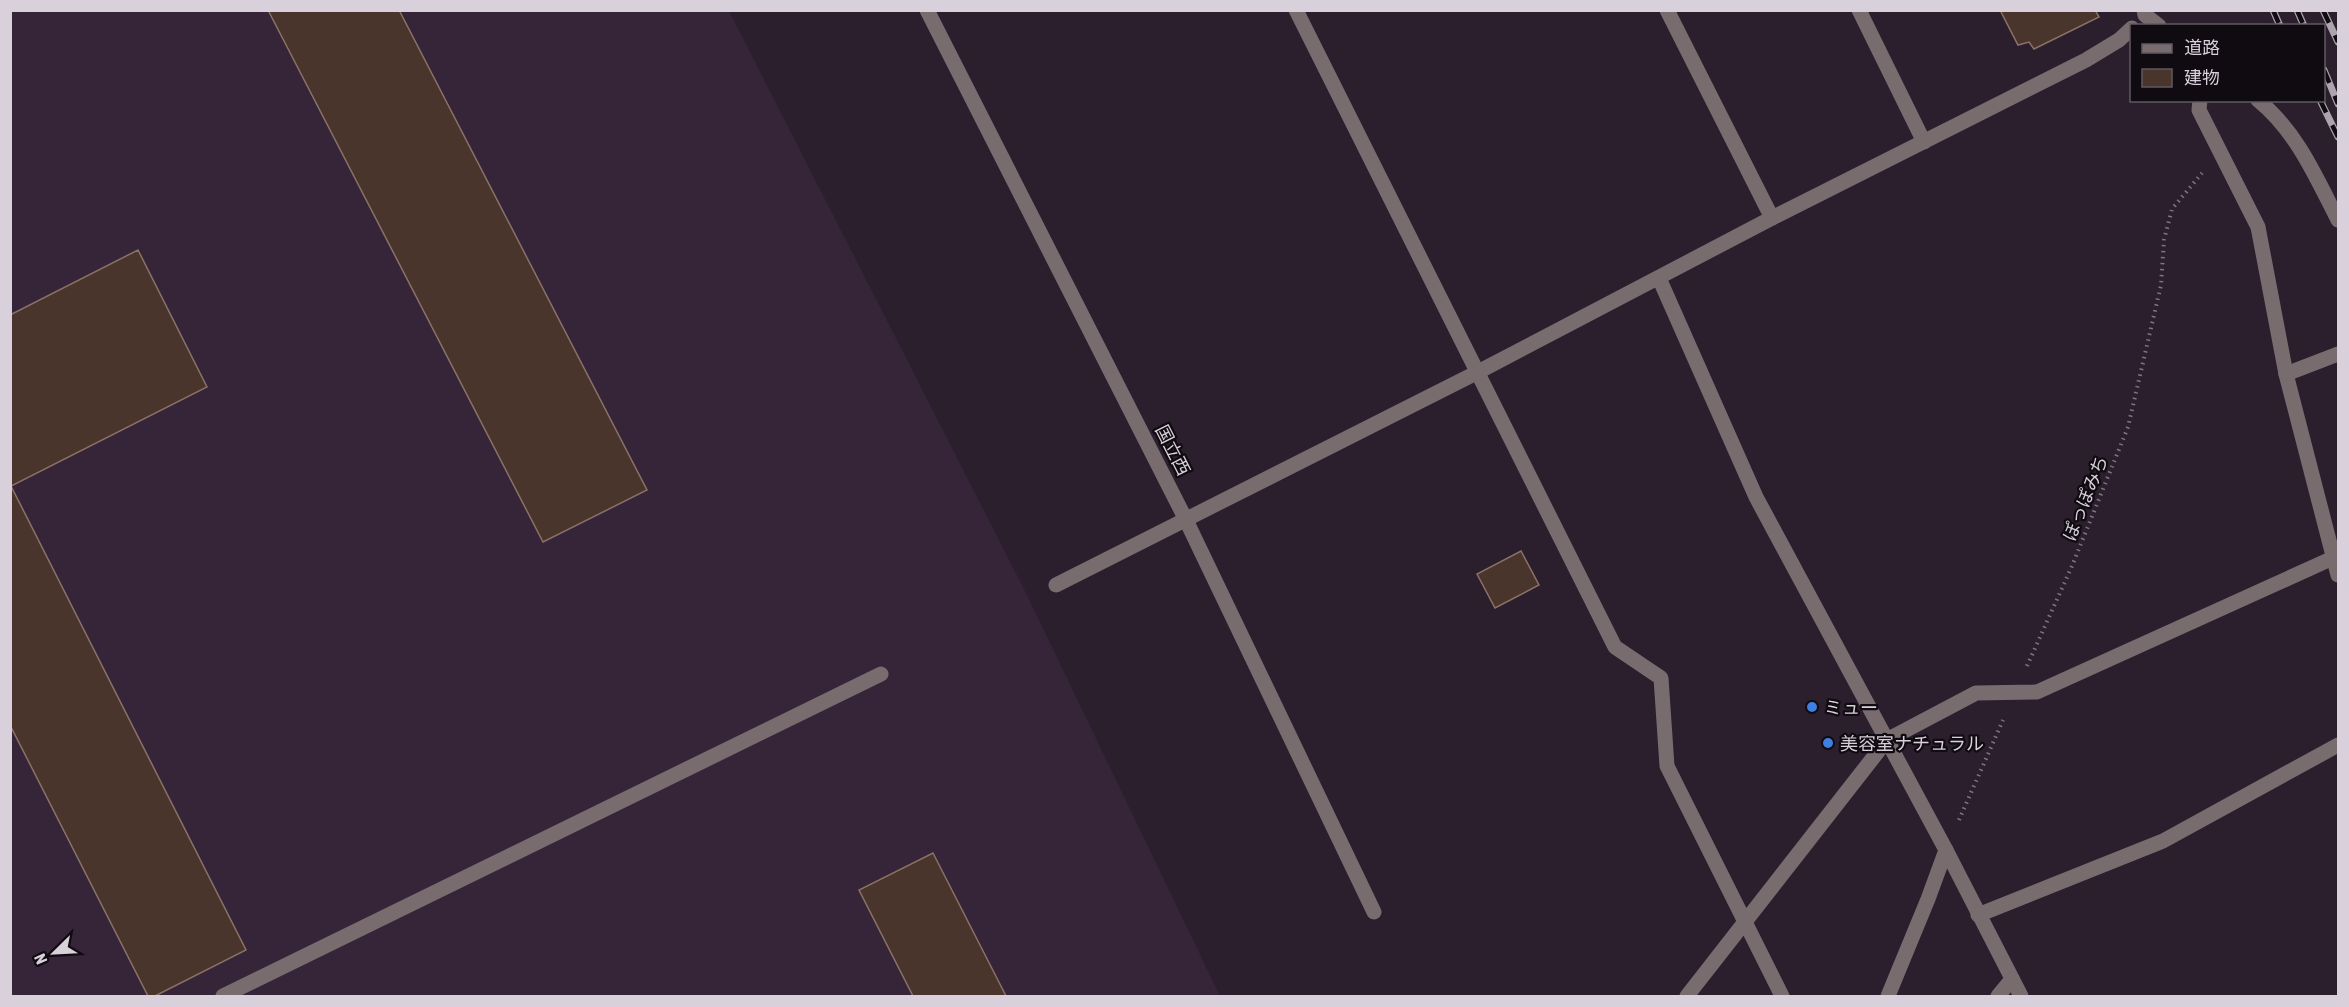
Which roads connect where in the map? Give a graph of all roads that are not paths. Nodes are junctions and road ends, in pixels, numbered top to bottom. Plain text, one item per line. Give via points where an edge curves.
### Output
1 (927, 10) edge
2 (1296, 10) edge
3 (1667, 10) edge
4 (1859, 10) edge
5 (2130, 29) edge
6 (2200, 102) edge
7 (2260, 102) edge
8 (1924, 142) junction
9 (1772, 218) junction
10 (2338, 220) edge
11 (1659, 278) junction
12 (2338, 354) edge
13 (1479, 372) junction
14 (2286, 374) junction
15 (1185, 518) junction
16 (2333, 558) junction
17 (2338, 574) edge
18 (1056, 585) dead end
19 (882, 674) dead end
20 (1887, 740) junction
21 (2338, 745) edge
22 (1946, 850) junction
23 (1374, 912) dead end
24 (1978, 915) junction
25 (1745, 922) junction
26 (2012, 979) junction
27 (223, 996) edge
28 (1687, 996) edge
29 (1782, 996) edge
30 (1888, 996) edge
31 (1998, 996) edge
32 (2021, 996) edge

1 - 15 street, 国立西
2 - 13 street
3 - 9 street
4 - 8 street
5 - 8 street via 2086,60
6 - 14 street via 2199,110 2258,227
7 - 10 street via 2303,151
8 - 9 street
9 - 11 street
11 - 13 street
11 - 20 street via 1756,498
12 - 14 street
13 - 15 street
13 - 25 street via 1615,647 1661,678 1667,766
14 - 16 street
15 - 18 street
15 - 23 street, 国立西
16 - 17 street
16 - 20 street via 2037,692 1976,693
19 - 27 street
20 - 22 street
20 - 25 street
21 - 24 street via 2163,841
22 - 24 street
22 - 30 street
24 - 26 street
25 - 28 street
25 - 29 street
26 - 31 street
26 - 32 street

